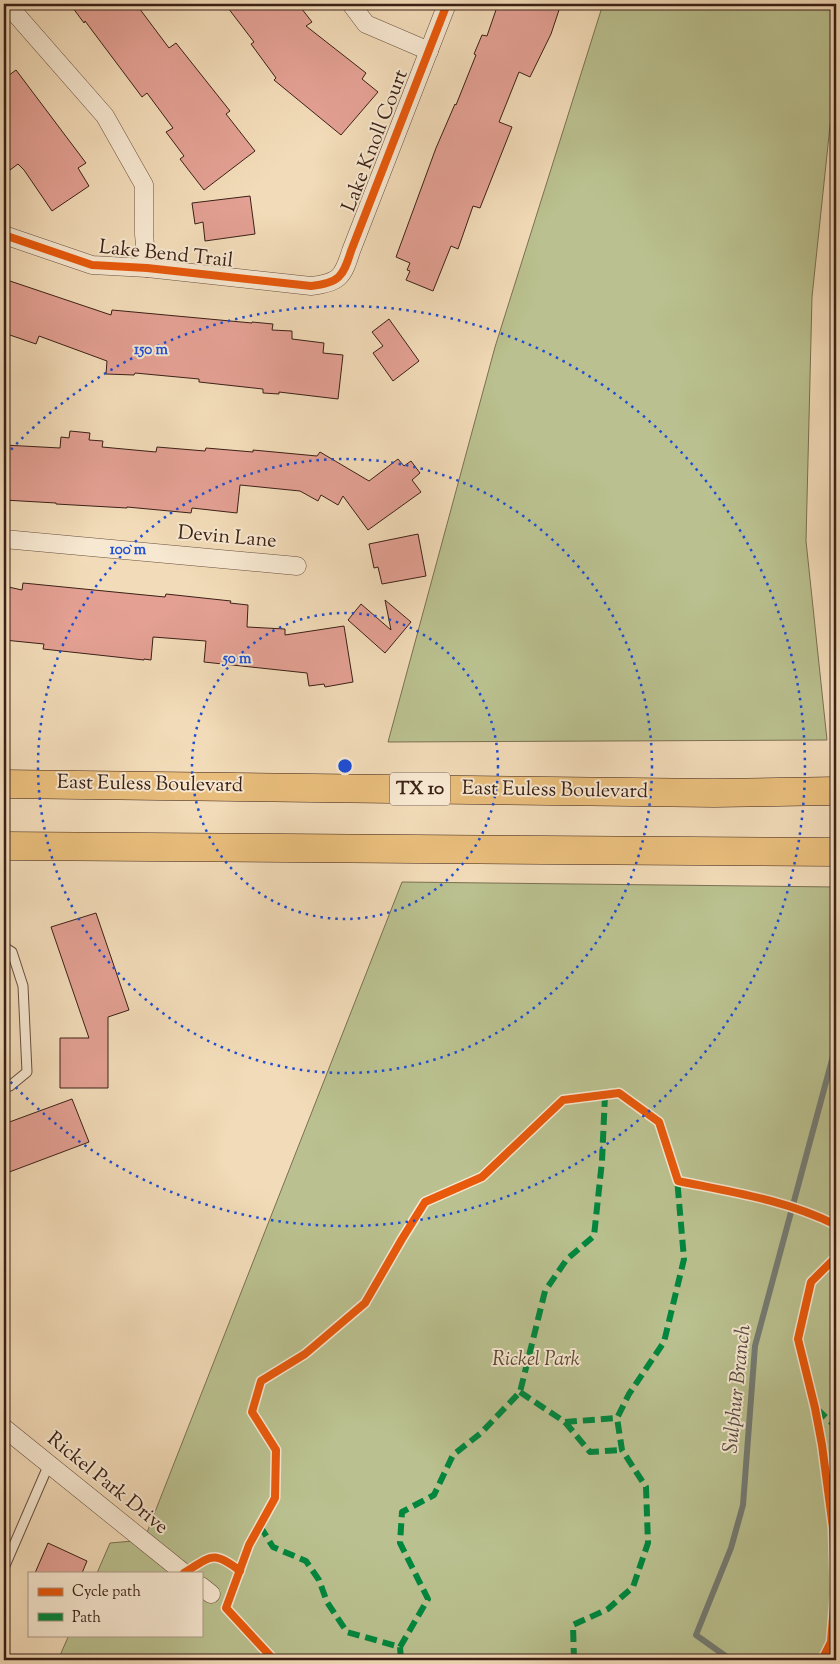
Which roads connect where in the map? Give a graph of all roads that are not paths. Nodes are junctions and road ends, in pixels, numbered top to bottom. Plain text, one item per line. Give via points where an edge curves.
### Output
1 (7, 4) edge
2 (351, 4) edge
3 (447, 4) edge
4 (429, 51) junction
5 (4, 235) edge
6 (146, 268) junction
7 (328, 284) joint
8 (4, 539) edge
9 (297, 566) dead end
10 (4, 784) edge
11 (836, 791) edge
12 (4, 846) edge
13 (836, 852) edge
14 (4, 947) edge
15 (4, 1087) edge
16 (4, 1428) edge
17 (49, 1464) junction
18 (4, 1568) edge
19 (183, 1572) edge

1 - 6 street via 105,116 144,185
2 - 4 street via 366,24
3 - 4 street, Lake Knoll Court
4 - 7 street, Lake Knoll Court via 344,272
5 - 6 street, Lake Bend Trail via 92,264
6 - 7 street, Lake Bend Trail via 311,286
8 - 9 street, Devin Lane
10 - 11 main road, East Euless Boulevard / TX 10 via 714,793
12 - 13 main road
14 - 15 lane via 12,952 24,986 27,1072
16 - 17 street, Rickel Park Drive
17 - 18 lane
17 - 19 street, Rickel Park Drive

